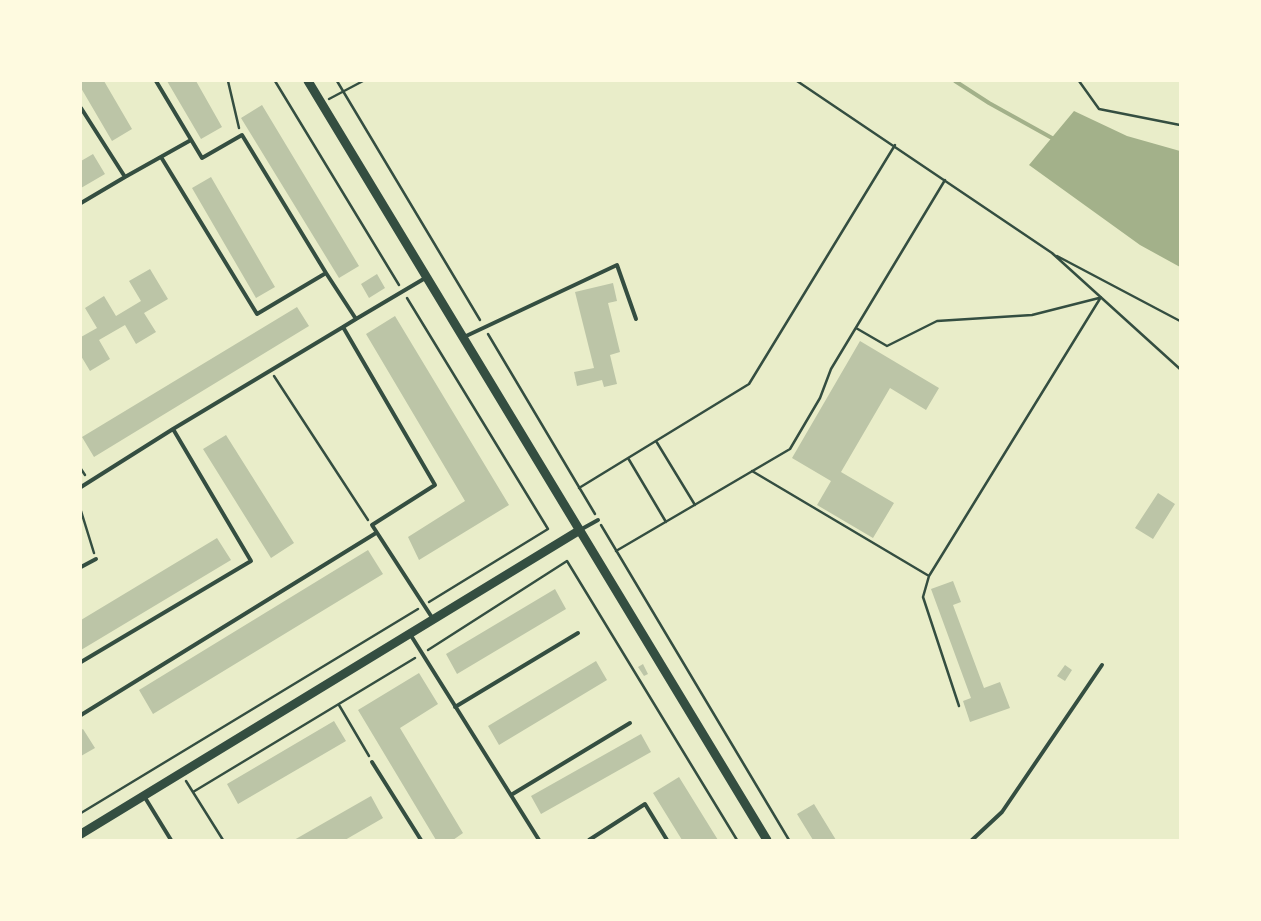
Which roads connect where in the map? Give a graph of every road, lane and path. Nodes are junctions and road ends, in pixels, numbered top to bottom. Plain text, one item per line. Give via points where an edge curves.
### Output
1 (156, 81) edge
2 (228, 81) edge
3 (275, 81) edge
4 (308, 81) edge
5 (337, 81) edge
6 (363, 81) edge
7 (798, 81) edge
8 (1079, 81) edge
9 (344, 92) junction
10 (322, 103) junction
11 (81, 108) edge
12 (1180, 125) edge
13 (242, 135) junction
14 (191, 140) junction
15 (895, 145) junction
16 (161, 157) junction
17 (125, 177) junction
18 (945, 180) junction
19 (81, 203) edge
20 (1052, 254) junction
21 (326, 274) junction
22 (427, 277) junction
23 (403, 291) junction
24 (1101, 297) junction
25 (356, 318) junction
26 (636, 319) dead end
27 (1180, 321) edge
28 (343, 327) junction
29 (484, 328) junction
30 (856, 328) junction
31 (464, 337) junction
32 (1180, 369) edge
33 (270, 370) junction
34 (173, 429) junction
35 (656, 440) junction
36 (628, 458) junction
37 (752, 470) junction
38 (81, 487) edge
39 (695, 504) junction
40 (81, 511) edge
41 (598, 520) dead end
42 (666, 522) junction
43 (372, 525) junction
44 (580, 530) junction
45 (376, 534) junction
46 (96, 559) joint
47 (81, 567) edge
48 (929, 576) junction
49 (424, 606) junction
50 (433, 620) junction
51 (578, 633) dead end
52 (410, 634) junction
53 (422, 654) junction
54 (81, 662) edge
55 (1102, 665) dead end
56 (338, 705) junction
57 (959, 706) dead end
58 (456, 707) junction
59 (81, 715) edge
60 (630, 723) dead end
61 (372, 762) joint
62 (181, 773) junction
63 (193, 792) junction
64 (511, 795) junction
65 (144, 796) junction
66 (81, 814) edge
67 (81, 834) edge
68 (171, 840) edge
69 (223, 840) edge
70 (421, 840) edge
71 (539, 840) edge
72 (588, 840) edge
73 (666, 840) edge
74 (737, 840) edge
75 (767, 840) edge
76 (789, 840) edge
77 (972, 840) edge

1 - 14 lane
2 - 13 path
3 - 23 path
4 - 10 street
5 - 9 path
6 - 9 path
7 - 15 path
8 - 12 path via 1099,109
9 - 10 path
9 - 29 path
10 - 22 street
11 - 17 lane
13 - 14 lane via 202,158
13 - 21 lane
14 - 16 lane
15 - 18 path
15 - 35 path via 749,384
16 - 17 lane
16 - 21 lane via 257,314
17 - 19 lane
18 - 20 path
18 - 30 path
20 - 24 path
20 - 27 path
21 - 25 lane
22 - 23 lane
22 - 31 street
23 - 25 lane
23 - 49 path via 548,529
24 - 30 path via 1032,315 937,321 887,346
24 - 32 path
24 - 48 path
25 - 28 lane
26 - 29 lane via 617,264
28 - 33 lane
28 - 43 lane via 435,485
29 - 31 lane
29 - 36 path via 580,488
30 - 37 path via 790,449
31 - 44 street
33 - 34 lane
33 - 43 path
34 - 38 lane
34 - 54 lane via 251,561
35 - 36 path
35 - 39 path
36 - 42 path
37 - 39 path
37 - 48 path
39 - 42 path
40 - 46 path
41 - 44 lane
42 - 76 path via 616,551
43 - 45 lane
44 - 50 street
44 - 75 street
45 - 49 lane
45 - 59 lane
46 - 47 lane
48 - 57 path via 923,597
49 - 50 lane
49 - 66 path
50 - 52 street
51 - 58 lane
52 - 53 lane
52 - 62 street
53 - 56 path
53 - 58 lane
53 - 74 path via 567,561
55 - 77 lane via 1002,812
56 - 61 path
56 - 63 path
58 - 64 lane
60 - 64 lane
61 - 70 lane
62 - 63 path
62 - 65 street
63 - 69 path
64 - 71 lane
65 - 67 street
65 - 68 lane
72 - 73 lane via 645,804

